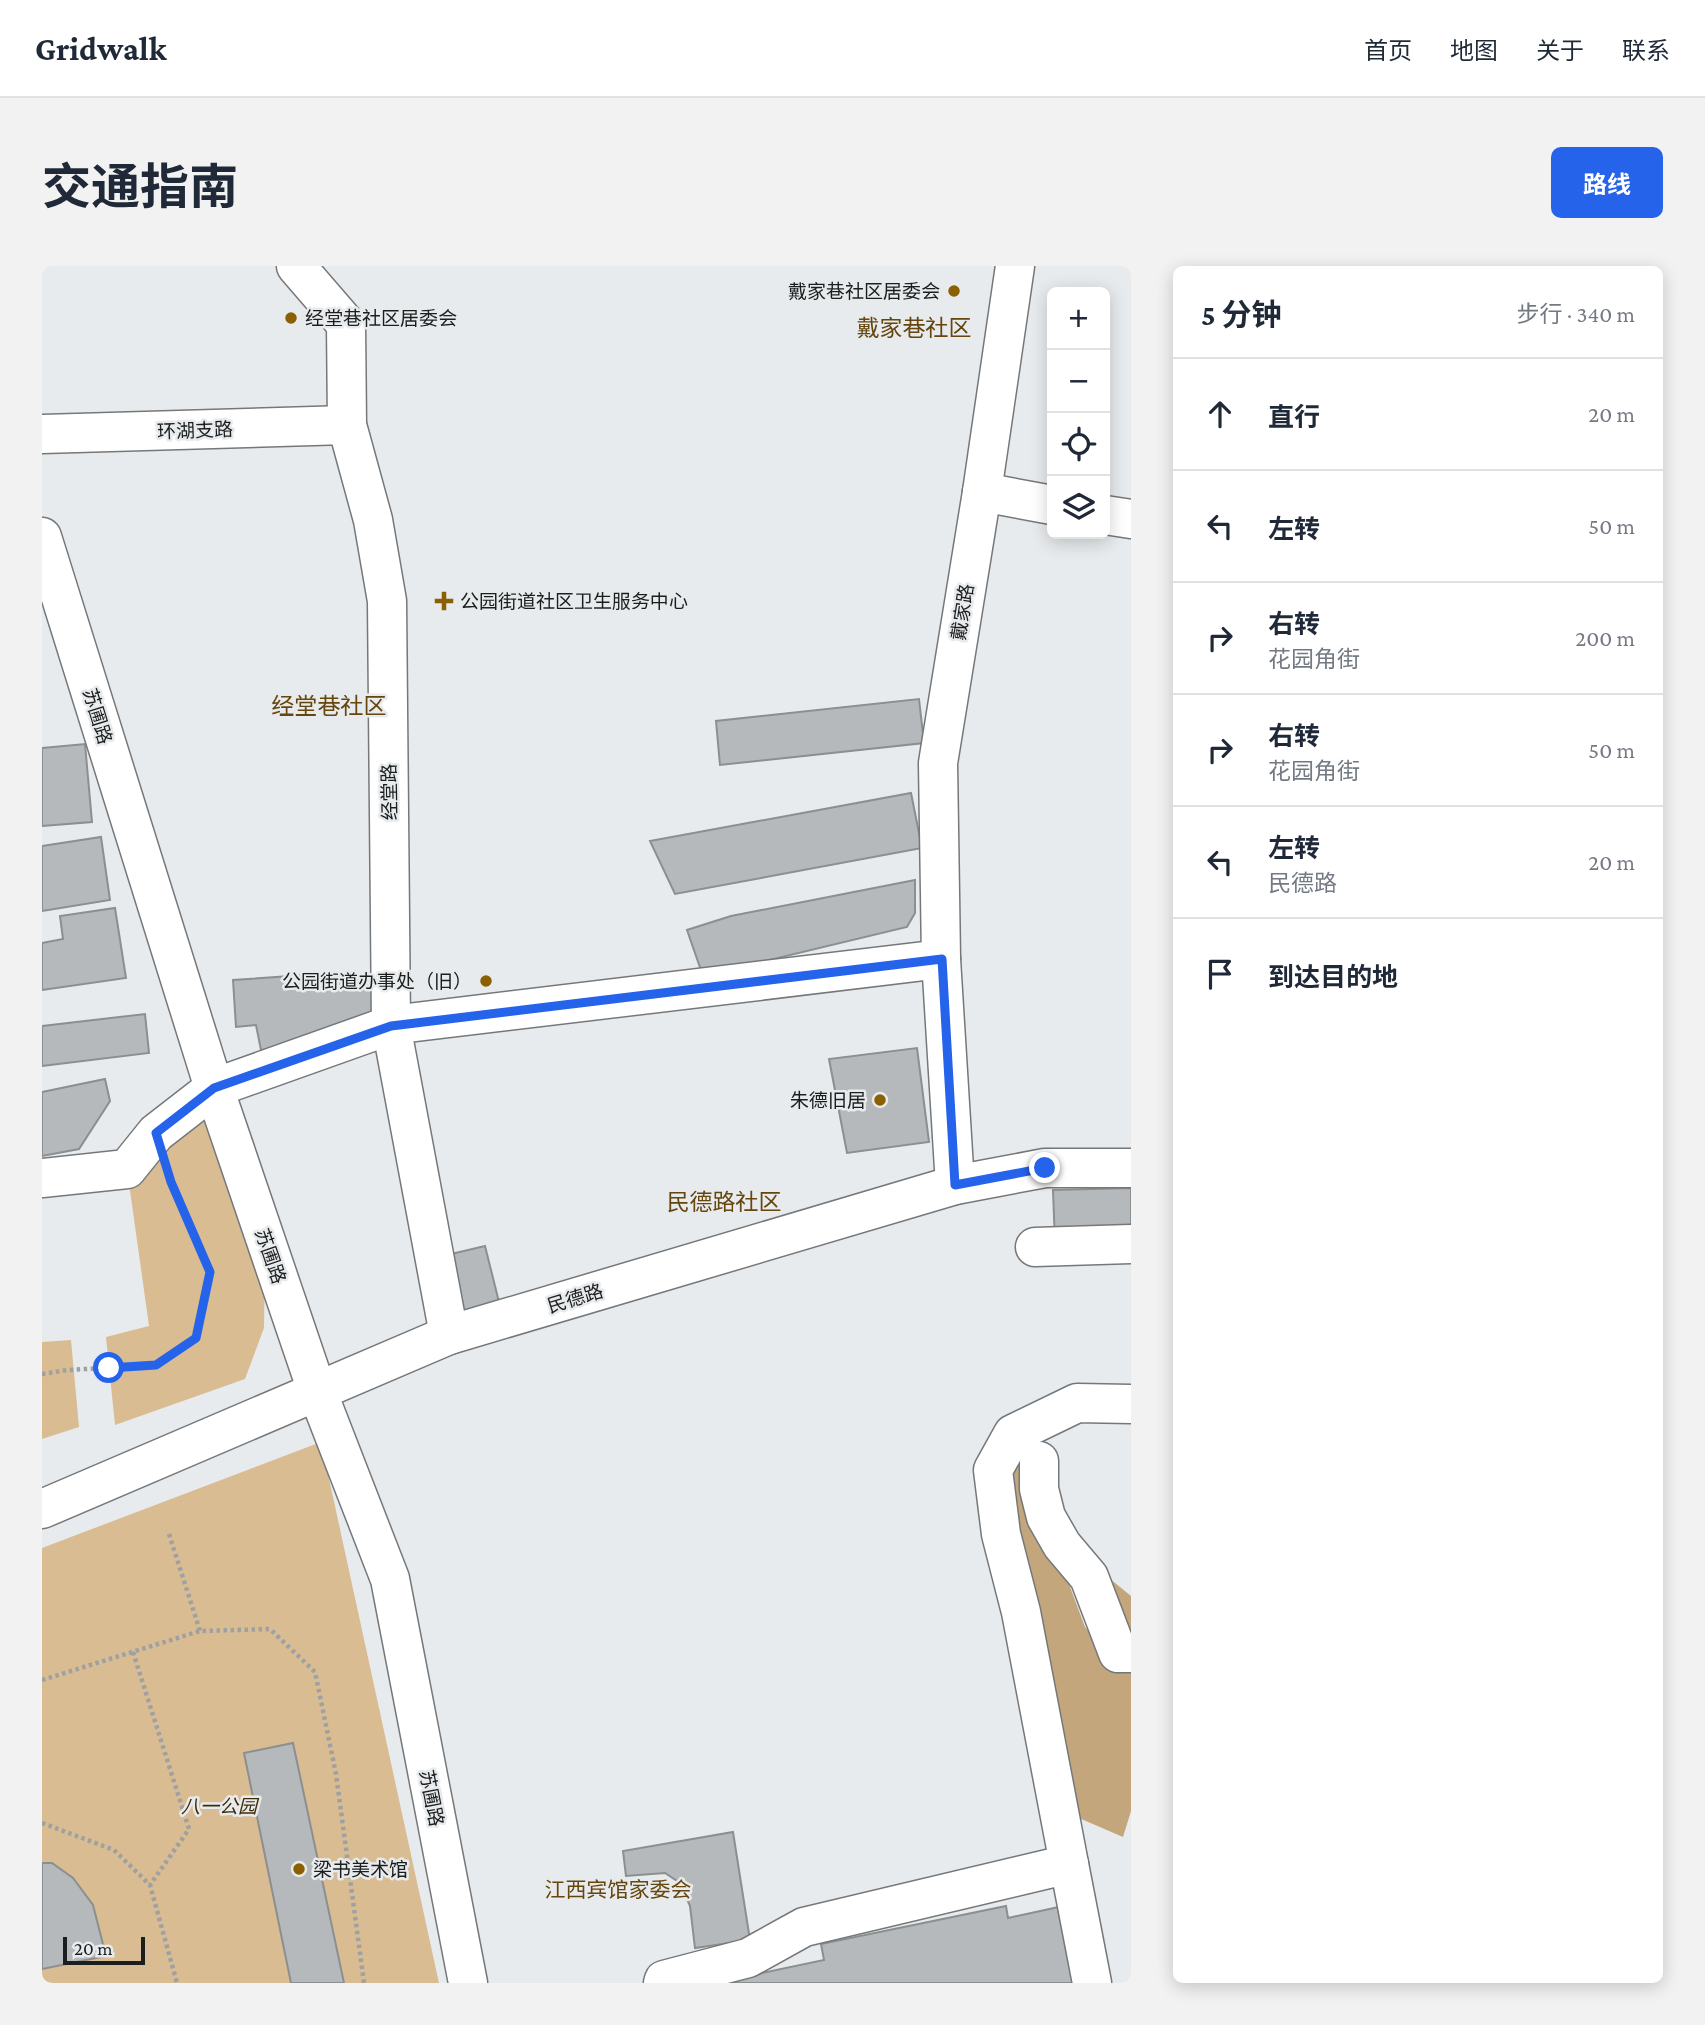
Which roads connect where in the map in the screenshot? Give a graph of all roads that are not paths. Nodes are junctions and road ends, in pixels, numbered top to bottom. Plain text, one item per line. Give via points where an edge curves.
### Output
1 (296, 266) edge
2 (1015, 266) edge
3 (347, 425) junction
4 (42, 434) edge
5 (982, 492) junction
6 (1047, 504) edge
7 (1110, 515) edge
8 (1131, 519) edge
9 (42, 537) edge
10 (942, 959) junction
11 (391, 1026) junction
12 (214, 1088) junction
13 (1131, 1168) edge
14 (42, 1178) edge
15 (955, 1185) junction
16 (1131, 1244) edge
17 (1035, 1247) dead end
18 (449, 1335) junction
19 (317, 1391) junction
20 (1131, 1404) edge
21 (1039, 1461) dead end
22 (42, 1510) edge
23 (1131, 1653) edge
24 (1069, 1864) junction
25 (468, 1983) edge
26 (663, 1983) edge
27 (1092, 1983) edge

1 - 3 main road, 经堂路 via 346,324
2 - 5 main road, 戴家路
3 - 4 main road, 环湖支路
3 - 11 main road, 经堂路 via 373,520 387,601
5 - 6 main road
5 - 10 main road, 戴家路 via 938,763
7 - 8 main road
9 - 12 main road, 苏圃路
10 - 11 main road
10 - 15 main road, 戴家路
11 - 12 main road
11 - 18 main road, 经堂路
12 - 14 main road via 156,1133 127,1169
12 - 19 main road, 苏圃路
13 - 15 main road, 民德路 via 1045,1168
15 - 18 main road, 民德路
16 - 17 main road
18 - 19 main road, 民德路
19 - 22 main road, 民德路
19 - 25 main road, 苏圃路 via 390,1579
20 - 24 main road via 1077,1403 1013,1434 993,1470 1001,1534 1021,1612
21 - 23 main road via 1046,1517 1089,1577 1118,1653
24 - 26 main road via 804,1927 748,1958
24 - 27 main road

